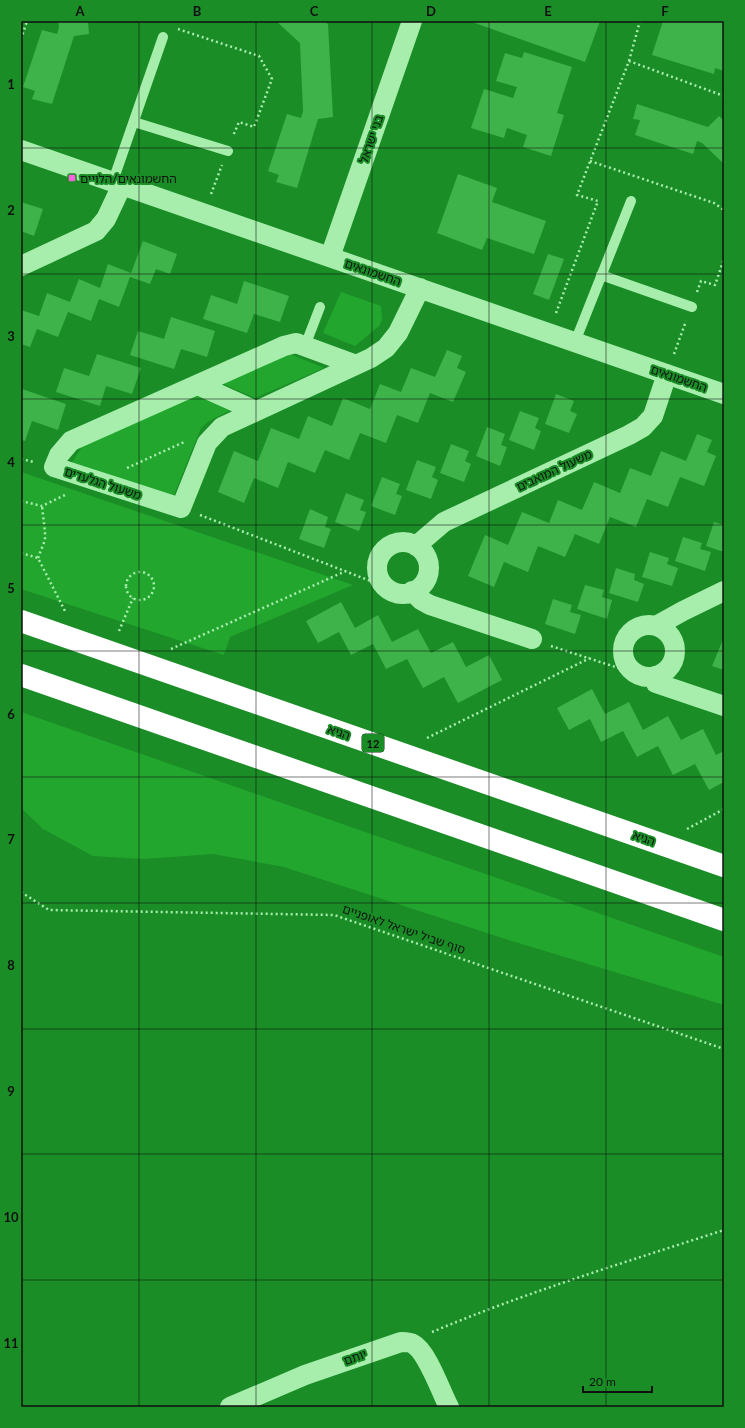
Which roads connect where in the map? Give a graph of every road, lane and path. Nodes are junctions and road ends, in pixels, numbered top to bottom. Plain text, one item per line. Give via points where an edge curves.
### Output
1 (27, 21) edge
2 (412, 21) edge
3 (640, 21) edge
4 (163, 37) joint
5 (21, 39) edge
6 (629, 61) junction
7 (724, 96) edge
8 (134, 122) junction
9 (21, 150) edge
10 (228, 151) junction
11 (590, 161) junction
12 (117, 183) junction
13 (631, 201) dead end
14 (724, 210) edge
15 (204, 213) junction
16 (330, 257) junction
17 (21, 266) edge
18 (601, 275) junction
19 (420, 288) junction
20 (320, 307) dead end
21 (692, 307) dead end
22 (548, 333) junction
23 (575, 342) junction
24 (305, 346) junction
25 (356, 364) junction
26 (667, 374) junction
27 (198, 385) junction
28 (724, 394) edge
29 (256, 411) junction
30 (42, 506) dead end
31 (181, 508) junction
32 (416, 546) junction
33 (21, 553) edge
34 (38, 558) junction
35 (346, 571) junction
36 (386, 587) junction
37 (412, 591) junction
38 (724, 592) edge
39 (132, 598) junction
40 (21, 621) edge
41 (656, 626) junction
42 (532, 639) joint
43 (80, 642) junction
44 (110, 652) junction
45 (590, 658) junction
46 (141, 662) junction
47 (21, 675) edge
48 (646, 675) junction
49 (724, 706) edge
50 (398, 752) junction
51 (724, 810) edge
52 (668, 846) junction
53 (724, 866) edge
54 (21, 892) edge
55 (724, 920) edge
56 (724, 1049) edge
57 (724, 1230) edge
58 (408, 1342) junction
59 (230, 1407) edge
60 (449, 1407) edge

1 - 5 path
2 - 16 street, בני ישראל
3 - 6 path
4 - 8 lane
4 - 10 path via 169,26 259,56 272,79 254,127 239,122
6 - 7 path
6 - 11 path
8 - 10 lane
8 - 12 lane
9 - 12 street, החשמונאים
10 - 15 path
11 - 14 path via 714,203
11 - 22 path via 577,195 598,201
12 - 15 street, החשמונאים
12 - 17 street via 106,219 96,231
13 - 18 lane
15 - 16 street, החשמונאים
16 - 19 street, החשמונאים
18 - 21 lane
18 - 23 lane
19 - 22 street, החשמונאים
19 - 25 street via 398,333 386,348
20 - 24 lane
22 - 23 street, החשמונאים
23 - 26 street, החשמונאים
24 - 25 street, משעול הגלעדים
24 - 27 street, משעול הגלעדים via 296,343 284,346
25 - 29 street
26 - 28 street, החשמונאים
26 - 32 street, משעול המואבים via 653,416 643,427 444,522
27 - 29 street
27 - 31 street, משעול הגלעדים via 71,441 59,455 54,467
29 - 31 street via 222,427 207,443
30 - 34 path via 45,540
31 - 35 path
32 - 36 street via 401,542 383,551 377,569 379,578
32 - 37 street via 426,558 428,570 422,584
33 - 34 path
34 - 43 path
35 - 36 path
35 - 46 path
36 - 37 street via 396,593
37 - 42 street via 430,605
38 - 41 street
39 - 39 path via 126,589 127,581 135,573 148,574 153,581 152,594 145,599
39 - 44 path
40 - 43 highway, הגיא / 12
41 - 48 street via 669,635 673,642 674,658 669,668 662,673
41 - 48 street via 636,629 626,641 624,653 630,668
42 - 45 path
43 - 44 highway, הגיא / 12
44 - 46 highway, הגיא / 12
45 - 48 path
45 - 50 path
46 - 50 highway, הגיא / 12
47 - 55 highway
48 - 49 street via 656,683
50 - 52 highway, הגיא / 12
51 - 52 path via 680,833
52 - 53 highway, הגיא / 12
54 - 56 path, סוף שביל ישראל לאופניים via 48,910 334,915
57 - 58 path via 471,1315
58 - 59 street, יותם via 393,1344 305,1375
58 - 60 street via 414,1344 426,1359

